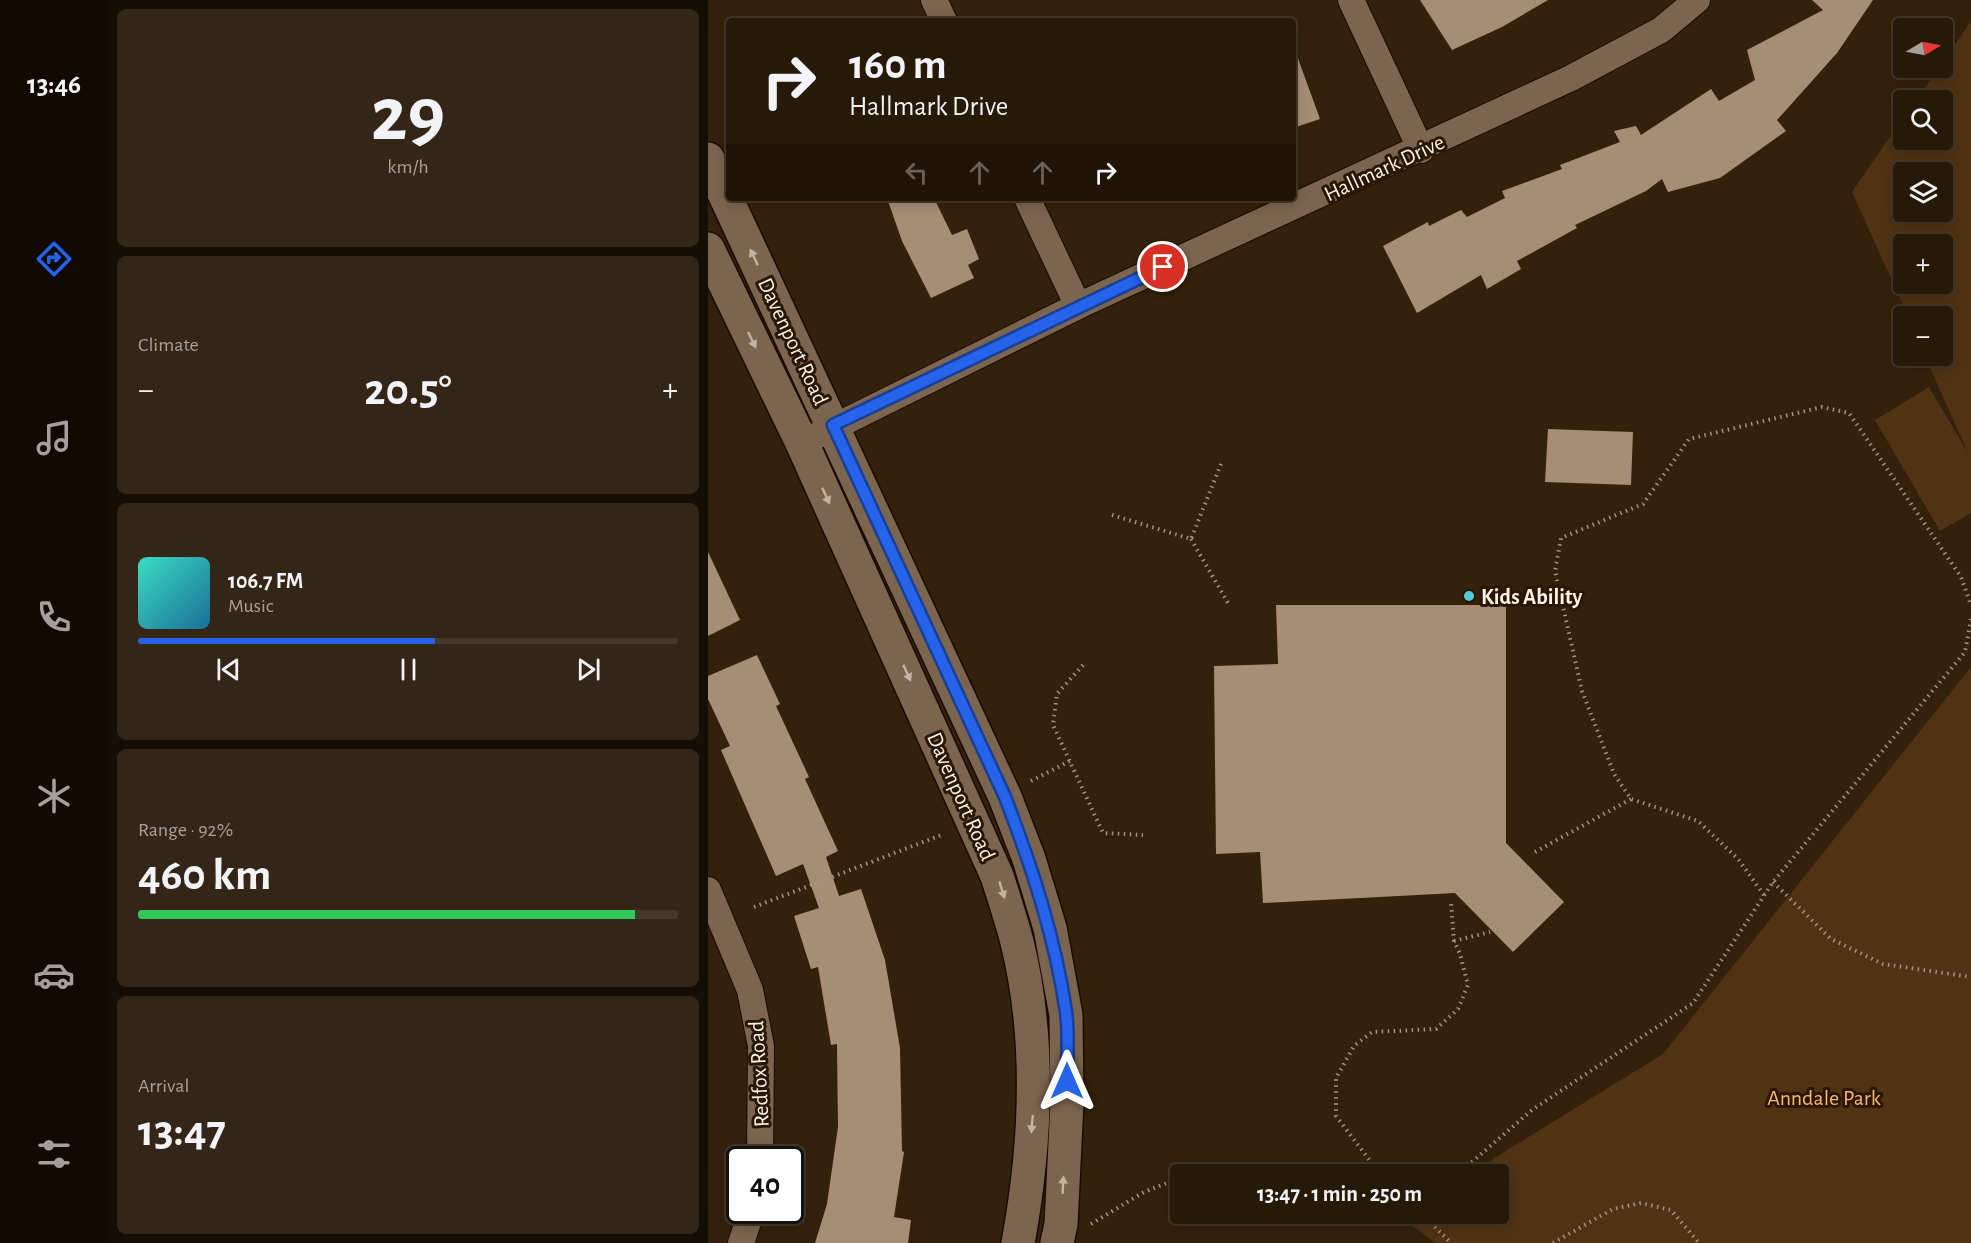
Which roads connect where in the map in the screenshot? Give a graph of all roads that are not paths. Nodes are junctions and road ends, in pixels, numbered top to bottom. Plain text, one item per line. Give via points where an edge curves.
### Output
1 (934, 0) edge
2 (1351, 0) edge
3 (1697, 0) edge
4 (943, 18) edge
5 (1421, 150) junction
6 (708, 159) edge
7 (726, 197) edge
8 (728, 201) edge
9 (1028, 201) edge
10 (708, 249) edge
11 (1078, 306) junction
12 (833, 425) junction
13 (802, 442) junction
14 (708, 890) edge
15 (760, 1146) edge
16 (747, 1224) edge
17 (741, 1243) edge
18 (1018, 1243) edge
19 (1058, 1243) edge

1 - 4 street
2 - 5 street
3 - 5 street, Hallmark Drive via 1651,35
5 - 11 street, Hallmark Drive
7 -> 6 street, Davenport Road
12 -> 8 street, Davenport Road
9 - 11 street
10 -> 13 street, Davenport Road
11 - 12 street, Hallmark Drive
12 - 13 street, Hallmark Drive
19 -> 12 street, Davenport Road via 1067,1103 1066,1015 1050,928 1005,797
13 -> 18 street, Davenport Road via 969,809 997,876 1017,943 1031,1028 1033,1113
14 - 15 street, Redfox Road via 750,990 761,1046
16 - 17 street

